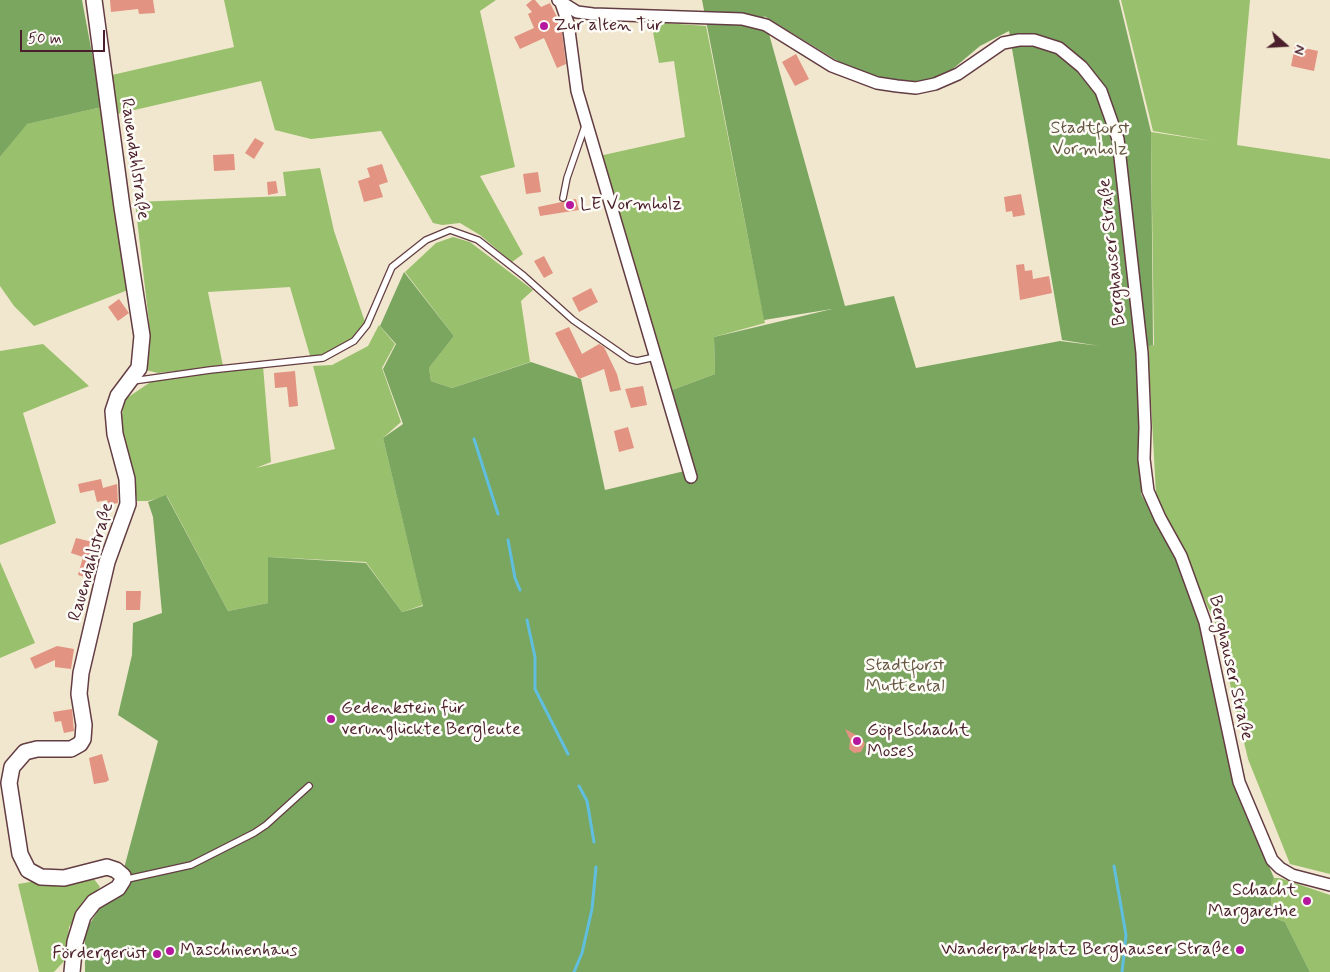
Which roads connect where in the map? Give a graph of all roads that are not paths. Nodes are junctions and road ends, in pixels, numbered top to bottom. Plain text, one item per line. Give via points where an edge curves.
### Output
1 (94, 0) edge
2 (560, 1) edge
3 (586, 123) junction
4 (563, 198) dead end
5 (656, 356) junction
6 (130, 382) junction
7 (691, 477) dead end
8 (309, 786) dead end
9 (123, 880) junction
10 (1330, 885) edge
11 (72, 972) edge

1 - 6 street, Rauendahlstraße via 142,336 139,368
2 - 3 street via 568,24 577,91
2 - 10 street, Berghauser Straße via 577,12 593,14 706,16 750,21 772,28 832,66 877,83 898,86 916,88 935,84 958,74 1003,43 1019,40 1034,40 1059,48 1082,68 1102,92 1118,139 1142,352 1144,459 1148,491 1181,556 1205,622 1238,782 1272,860 1292,875
3 - 4 lane
3 - 5 street
5 - 6 lane via 644,360 629,359 573,320 478,240 450,230 426,240 392,266 367,326 354,341 323,358
5 - 7 street
6 - 9 street, Rauendahlstraße via 118,396 113,412 115,434 127,479 128,504 107,562 81,673 79,694 84,734 80,744 72,749 25,752 12,767 9,783 20,854 28,870 41,877 64,878 107,867 121,873
8 - 9 lane via 266,825 191,865
9 - 11 street via 118,888 94,902 83,916 75,942

